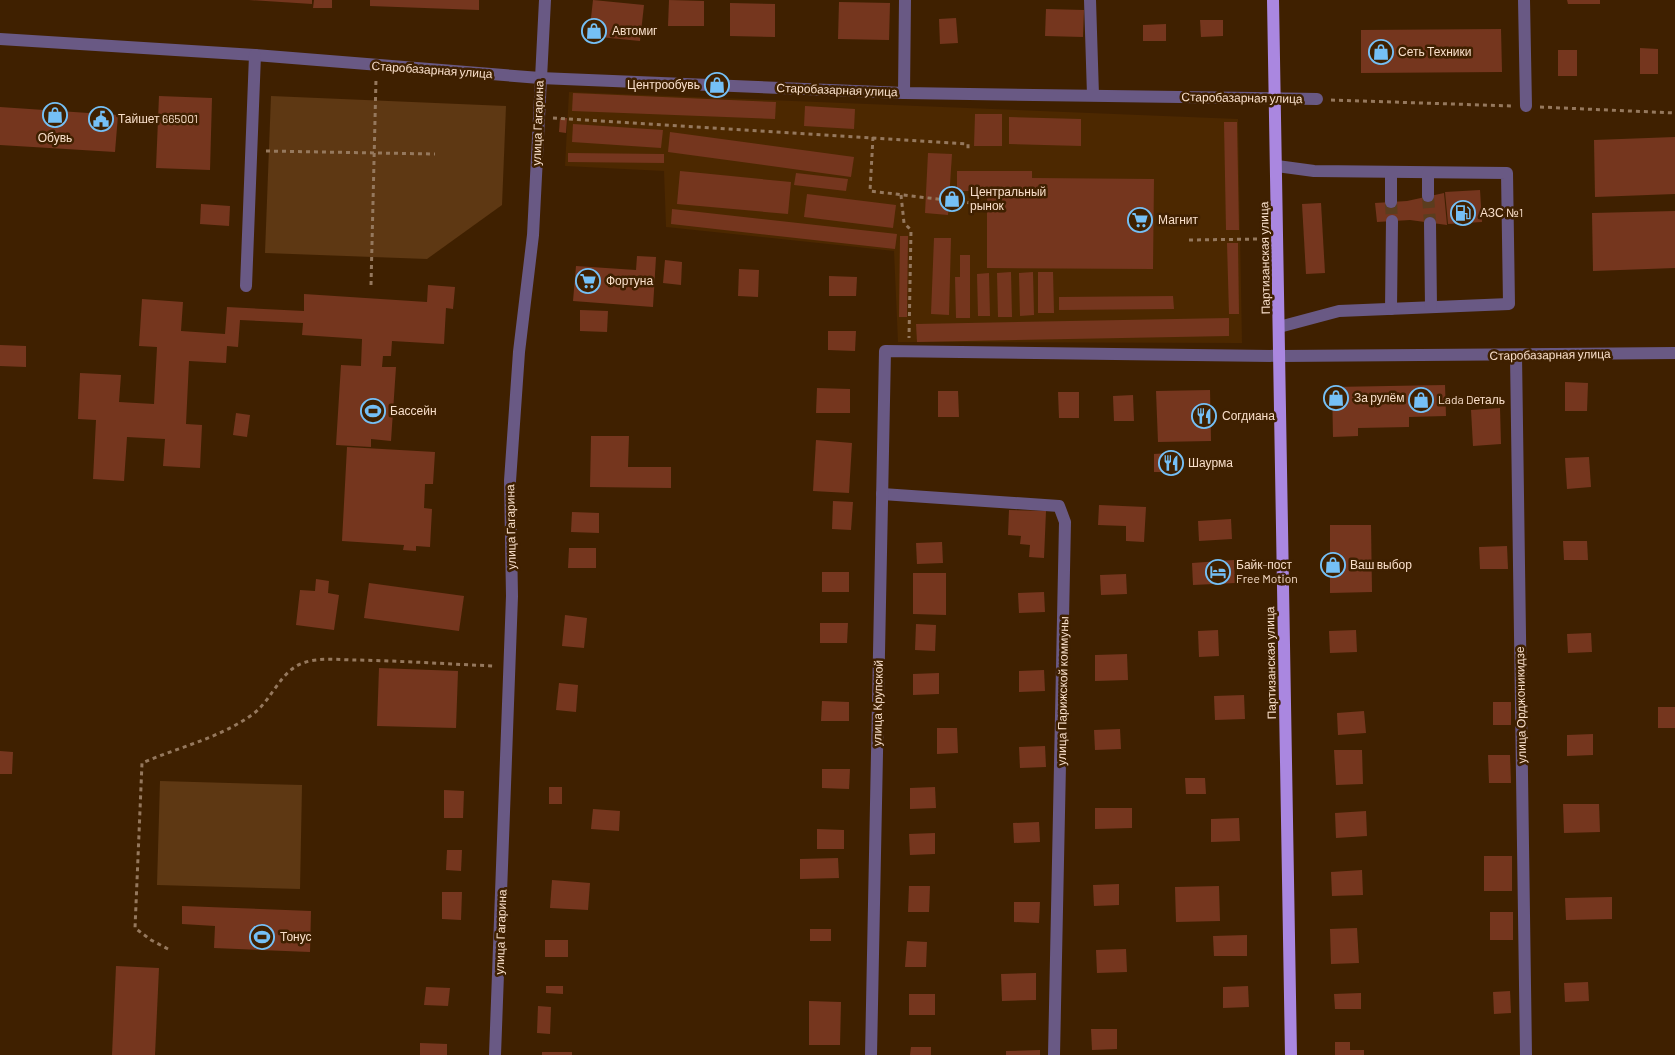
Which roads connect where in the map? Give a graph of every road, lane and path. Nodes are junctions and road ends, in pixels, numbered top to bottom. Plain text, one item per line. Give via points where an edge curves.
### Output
1 (545, 0) edge
2 (905, 0) edge
3 (1090, 0) edge
4 (1273, 0) edge
5 (1524, 0) edge
6 (0, 39) edge
7 (255, 55) junction
8 (376, 66) junction
9 (540, 78) junction
10 (904, 93) junction
11 (1093, 95) junction
12 (1276, 98) junction
13 (1318, 100) joint
14 (1526, 106) junction
15 (1675, 113) edge
16 (538, 117) junction
17 (873, 137) junction
18 (260, 150) dead end
19 (375, 152) junction
20 (968, 152) dead end
21 (435, 154) dead end
22 (1277, 166) junction
23 (1391, 172) junction
24 (1428, 172) junction
25 (902, 195) junction
26 (1428, 196) tunnel mouth
27 (1391, 202) tunnel mouth
28 (987, 205) dead end
29 (1392, 221) tunnel mouth
30 (1430, 223) tunnel mouth
31 (1278, 238) junction
32 (1189, 240) dead end
33 (371, 285) dead end
34 (246, 286) dead end
35 (1431, 307) junction
36 (1391, 309) junction
37 (1280, 327) junction
38 (885, 351) joint
39 (909, 351) junction
40 (1675, 353) edge
41 (1516, 355) junction
42 (1280, 356) junction
43 (882, 494) junction
44 (510, 667) junction
45 (168, 949) dead end
46 (495, 1055) edge
47 (871, 1055) edge
48 (1054, 1055) edge
49 (1291, 1055) edge
50 (1526, 1055) edge

1 - 9 street, улица Гагарина
2 - 10 street
3 - 11 street
4 - 12 main road, Партизанская улица
5 - 14 street
6 - 7 street, Старобазарная улица
7 - 8 street, Старобазарная улица
7 - 34 street
8 - 9 street, Старобазарная улица
8 - 19 path
9 - 10 street, Старобазарная улица
9 - 16 street, улица Гагарина
10 - 11 street, Старобазарная улица
11 - 12 street, Старобазарная улица
12 - 13 street, Старобазарная улица
12 - 22 main road, Партизанская улица
13 - 14 path, Старобазарная улица
14 - 15 path, Старобазарная улица
16 - 17 path
16 - 44 street, улица Гагарина via 533,235 519,352 510,481
17 - 20 path via 968,144
17 - 25 path via 870,191
18 - 19 path
19 - 21 path
19 - 33 path
22 - 23 street via 1314,172
22 - 31 main road, Партизанская улица
23 - 24 street
23 - 27 street
24 - 26 street
24 - 35 street via 1507,173 1509,304
25 - 28 path
25 - 39 path via 904,223 911,230
29 - 36 street
30 - 35 street
31 - 32 path
31 - 37 main road, Партизанская улица
35 - 36 street
36 - 37 street via 1339,311
37 - 42 main road, Партизанская улица
38 - 39 street, Старобазарная улица
38 - 43 street, улица Крупской
39 - 42 street, Старобазарная улица
40 - 41 street, Старобазарная улица
41 - 42 street, Старобазарная улица
41 - 50 street, улица Орджоникидзе
42 - 49 main road, Партизанская улица
43 - 47 street, улица Крупской
43 - 48 street, улица Парижской коммуны via 1059,506 1065,522
44 - 45 path via 398,661 304,662 292,668 255,712 238,723 142,763 136,928
44 - 46 street, улица Гагарина

